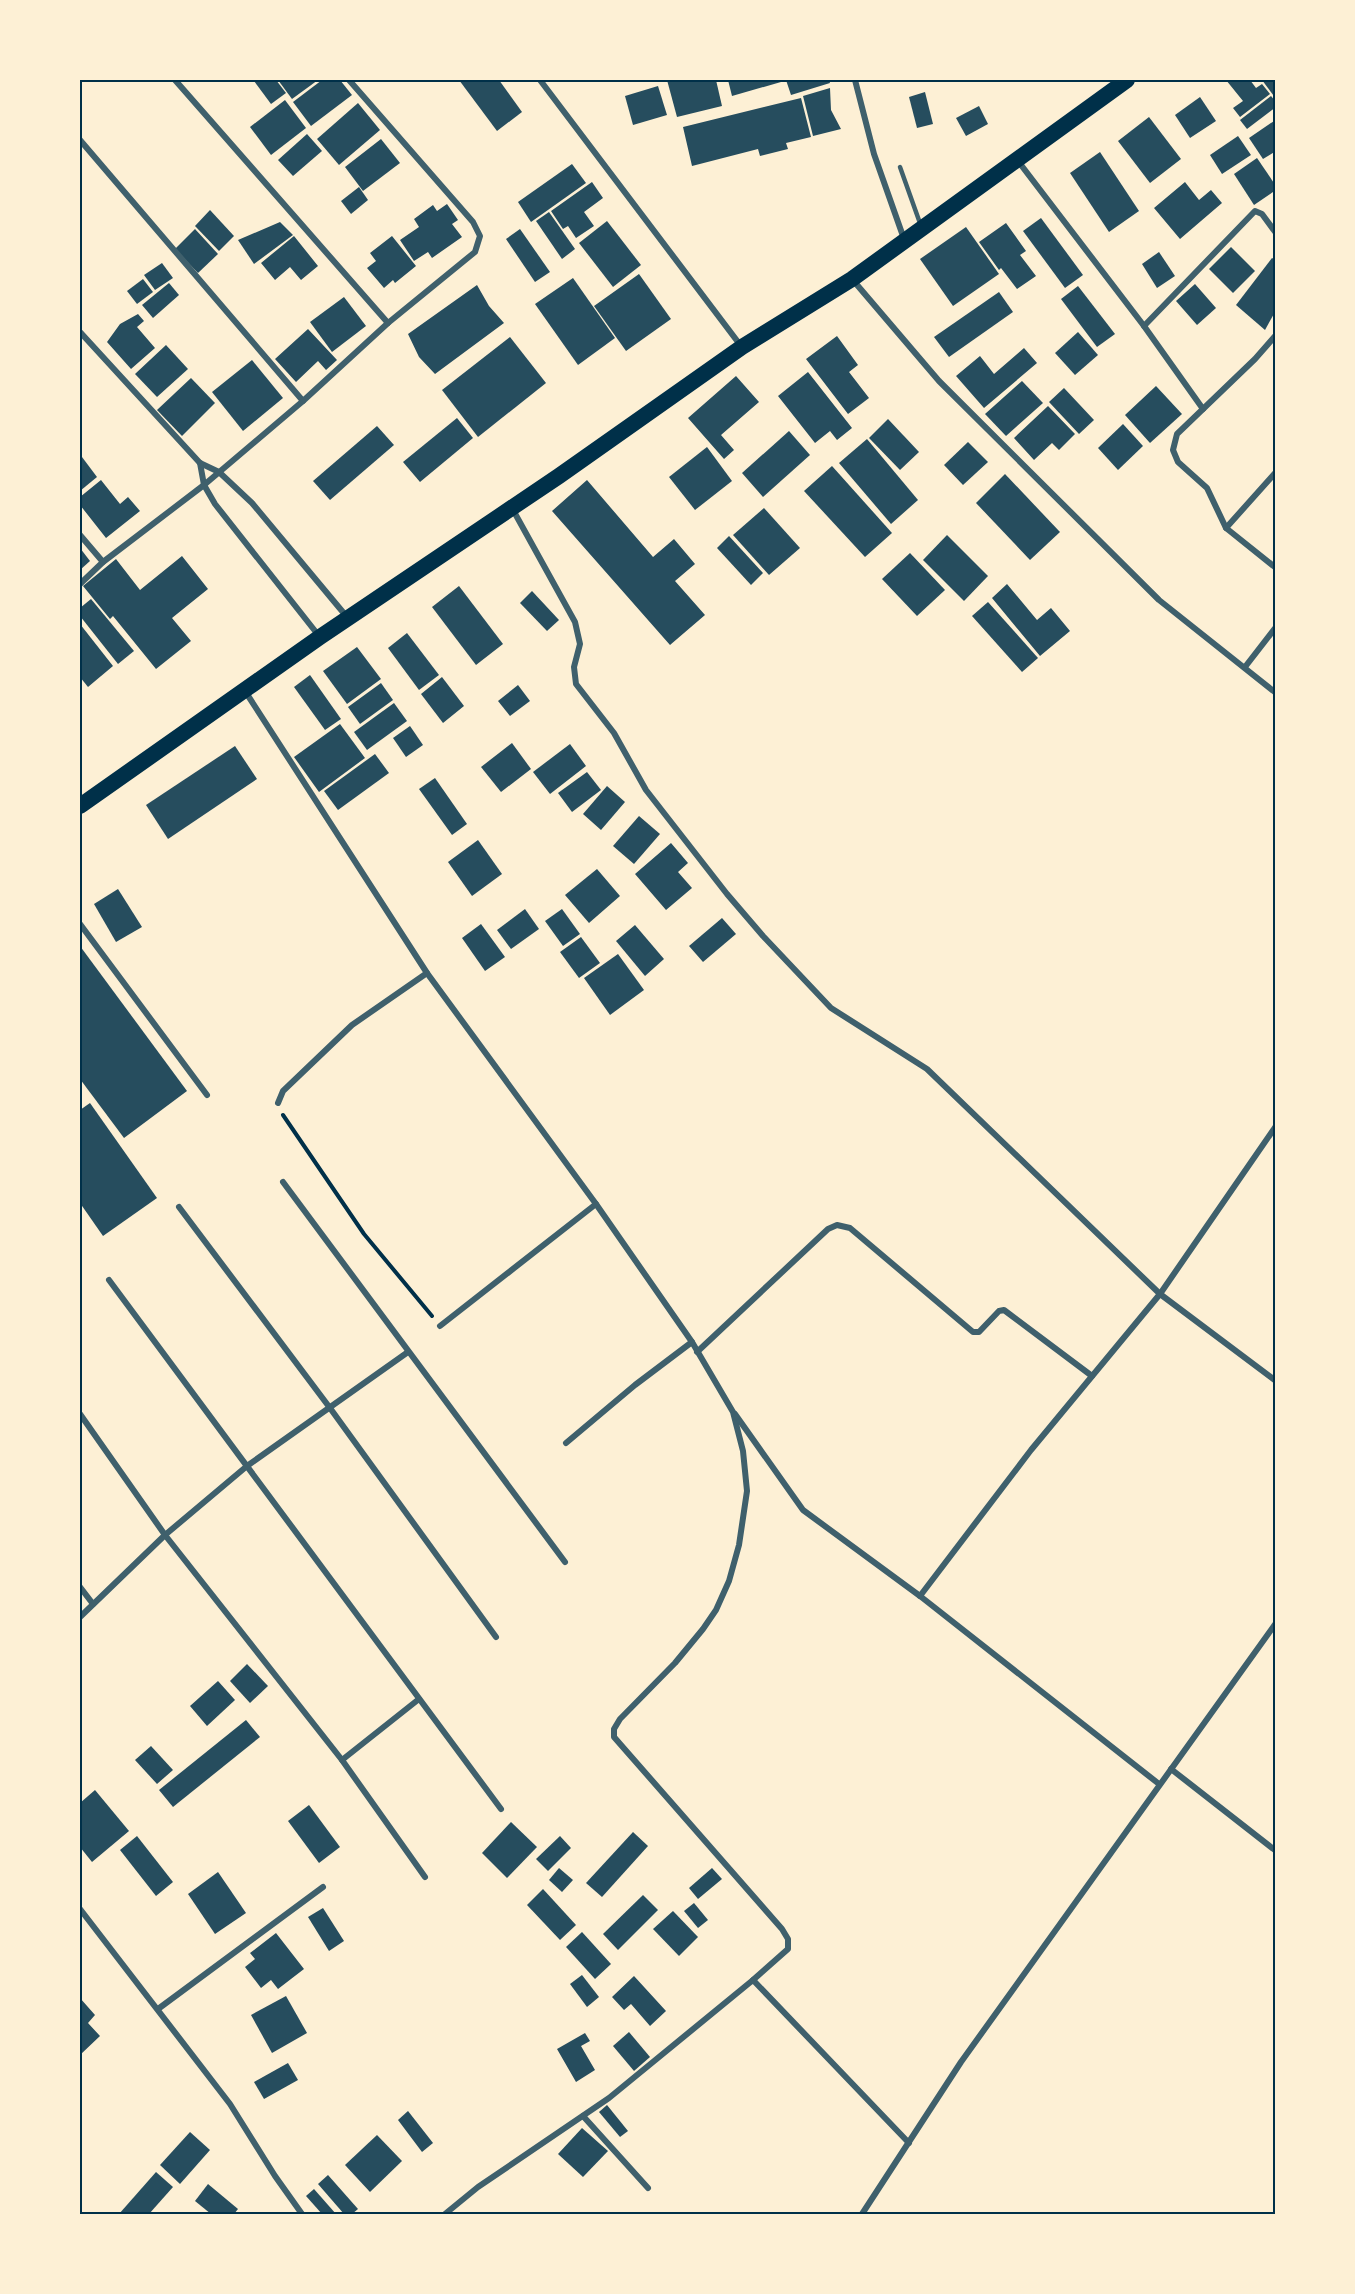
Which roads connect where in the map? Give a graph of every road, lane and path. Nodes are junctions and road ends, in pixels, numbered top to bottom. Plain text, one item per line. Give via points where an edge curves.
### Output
1 (175, 80) edge
2 (349, 80) edge
3 (540, 80) edge
4 (855, 80) edge
5 (1127, 80) edge
6 (80, 140) edge
7 (1017, 160) junction
8 (900, 167) dead end
9 (922, 229) junction
10 (1275, 233) edge
11 (905, 242) junction
12 (852, 279) junction
13 (388, 323) junction
14 (1144, 326) junction
15 (80, 332) edge
16 (1275, 335) edge
17 (742, 347) junction
18 (303, 401) junction
19 (1203, 409) junction
20 (200, 463) junction
21 (219, 472) junction
22 (1275, 472) edge
23 (204, 485) junction
24 (512, 507) junction
25 (1226, 528) junction
26 (80, 535) edge
27 (103, 562) junction
28 (1275, 568) edge
29 (80, 584) edge
30 (348, 618) junction
31 (1275, 627) edge
32 (320, 637) junction
33 (1245, 667) junction
34 (245, 691) junction
35 (1275, 693) edge
36 (80, 806) edge
37 (80, 924) edge
38 (428, 973) junction
39 (207, 1095) dead end
40 (278, 1103) joint
41 (1275, 1126) edge
42 (283, 1182) dead end
43 (596, 1204) junction
44 (179, 1207) dead end
45 (109, 1280) dead end
46 (1160, 1294) junction
47 (440, 1326) joint
48 (692, 1342) junction
49 (408, 1352) junction
50 (697, 1352) junction
51 (1092, 1376) junction
52 (1275, 1381) edge
53 (330, 1408) junction
54 (733, 1412) junction
55 (80, 1414) edge
56 (566, 1443) dead end
57 (247, 1466) junction
58 (165, 1535) junction
59 (565, 1562) dead end
60 (80, 1587) edge
61 (920, 1596) junction
62 (93, 1604) junction
63 (83, 1610) edge
64 (80, 1617) edge
65 (1275, 1623) edge
66 (496, 1637) dead end
67 (419, 1700) junction
68 (342, 1760) junction
69 (1170, 1769) junction
70 (1159, 1784) junction
71 (501, 1809) dead end
72 (1275, 1851) edge
73 (425, 1878) dead end
74 (323, 1887) dead end
75 (80, 1909) edge
76 (753, 1980) junction
77 (158, 2009) junction
78 (583, 2116) junction
79 (909, 2143) junction
80 (648, 2188) dead end
81 (302, 2214) edge
82 (445, 2214) edge
83 (862, 2214) edge

1 - 13 street
2 - 13 street via 473,222 480,236 475,252 467,260
3 - 17 street
4 - 11 street via 874,154
5 - 7 highway
6 - 18 street
7 - 9 highway
7 - 14 street
8 - 9 lane
9 - 11 highway
10 - 14 street via 1262,214 1255,211
11 - 12 highway
12 - 17 highway
12 - 33 street via 939,381 1160,600
13 - 18 street
14 - 19 street
15 - 20 street
16 - 19 street
17 - 24 highway
18 - 21 street
19 - 25 street via 1177,434 1173,450 1178,462 1207,488
20 - 21 street
20 - 23 street
21 - 23 street
21 - 30 street via 252,503
22 - 25 street
23 - 27 street
23 - 32 street via 235,531
24 - 30 highway
24 - 46 street via 575,622 580,644 574,667 576,684 614,733 646,790 727,894 831,1008 927,1069
25 - 28 street
26 - 27 street
27 - 29 street
30 - 32 highway
31 - 33 street
32 - 34 highway
33 - 35 street
34 - 36 highway
34 - 38 street
37 - 39 street
38 - 40 street via 352,1025 283,1091
38 - 43 street
40 - 47 path via 364,1234
41 - 46 street
42 - 49 street
43 - 47 street
43 - 48 street
44 - 53 street
45 - 57 street
46 - 51 street
46 - 52 street
48 - 50 street
48 - 56 street
49 - 53 street
49 - 59 street
50 - 51 street via 837,1225 850,1228 973,1332 979,1332 1004,1310
50 - 54 street
51 - 61 street
53 - 57 street
53 - 66 street
54 - 61 street via 803,1510
54 - 76 street via 743,1450 747,1491 729,1581 703,1629 675,1664 620,1719 614,1737 788,1939 788,1949
55 - 58 street
57 - 58 street
57 - 67 street
58 - 62 street
58 - 68 street
60 - 62 street
61 - 70 street
62 - 63 street
63 - 64 street
65 - 69 street
67 - 68 street
67 - 71 street
68 - 73 street
69 - 70 street
69 - 72 street
70 - 79 street via 961,2062
74 - 77 street
75 - 77 street
76 - 78 street
76 - 79 street
77 - 81 street via 230,2104
78 - 80 street
78 - 82 street
79 - 83 street

